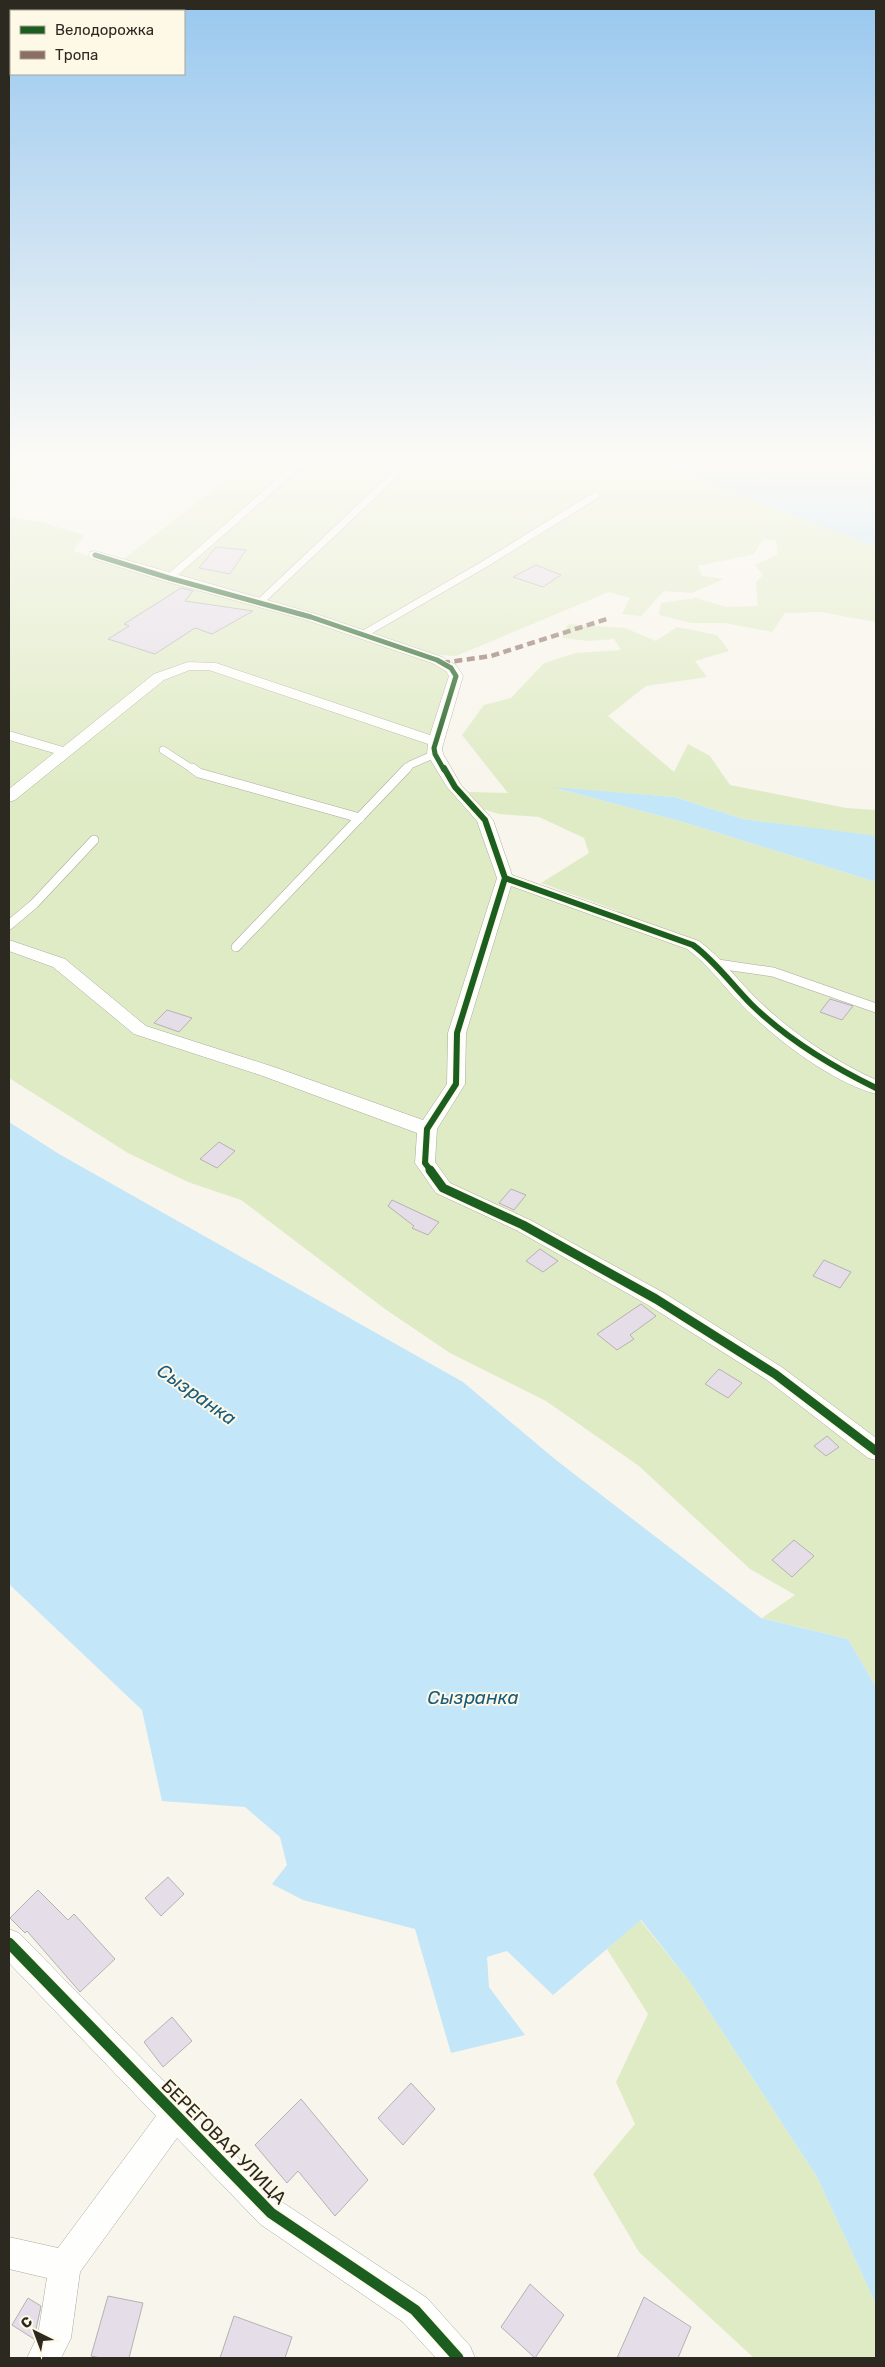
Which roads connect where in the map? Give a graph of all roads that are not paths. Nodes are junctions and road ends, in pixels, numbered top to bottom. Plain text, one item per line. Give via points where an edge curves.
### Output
1 (142, 569) edge
2 (179, 569) edge
3 (294, 569) edge
4 (475, 569) edge
5 (169, 578) junction
6 (260, 602) junction
7 (362, 635) junction
8 (9, 736) edge
9 (436, 748) junction
10 (162, 750) dead end
11 (65, 752) junction
12 (9, 797) edge
13 (360, 818) junction
14 (94, 840) dead end
15 (505, 878) junction
16 (9, 925) edge
17 (9, 945) edge
18 (236, 947) dead end
19 (718, 964) junction
20 (876, 1008) edge
21 (876, 1088) edge
22 (427, 1129) junction
23 (876, 1451) edge
24 (9, 1943) edge
25 (175, 2115) junction
26 (9, 2253) edge
27 (65, 2266) junction
28 (44, 2358) edge
29 (458, 2358) edge

1 - 5 street
2 - 5 lane
3 - 6 lane
4 - 7 lane
5 - 6 street
6 - 7 street
7 - 9 street via 437,660 451,668 456,676
8 - 11 street
9 - 11 street via 211,666 188,666 159,677
9 - 13 lane via 410,765
9 - 15 street via 455,787 485,820
10 - 13 lane via 199,773
11 - 12 street
13 - 18 lane
14 - 16 lane via 34,904
15 - 19 street via 693,945
15 - 22 street via 457,1033 456,1084
17 - 22 street via 59,963 140,1030 267,1070
19 - 20 lane via 773,972
19 - 21 street via 750,1004 793,1042
22 - 23 street via 425,1163 443,1188 523,1225 656,1299 775,1374
24 - 25 street, БЕРЕГОВАЯ УЛИЦА
25 - 27 street
25 - 29 street, БЕРЕГОВАЯ УЛИЦА via 271,2213 415,2310
26 - 27 street
27 - 28 street via 54,2338

